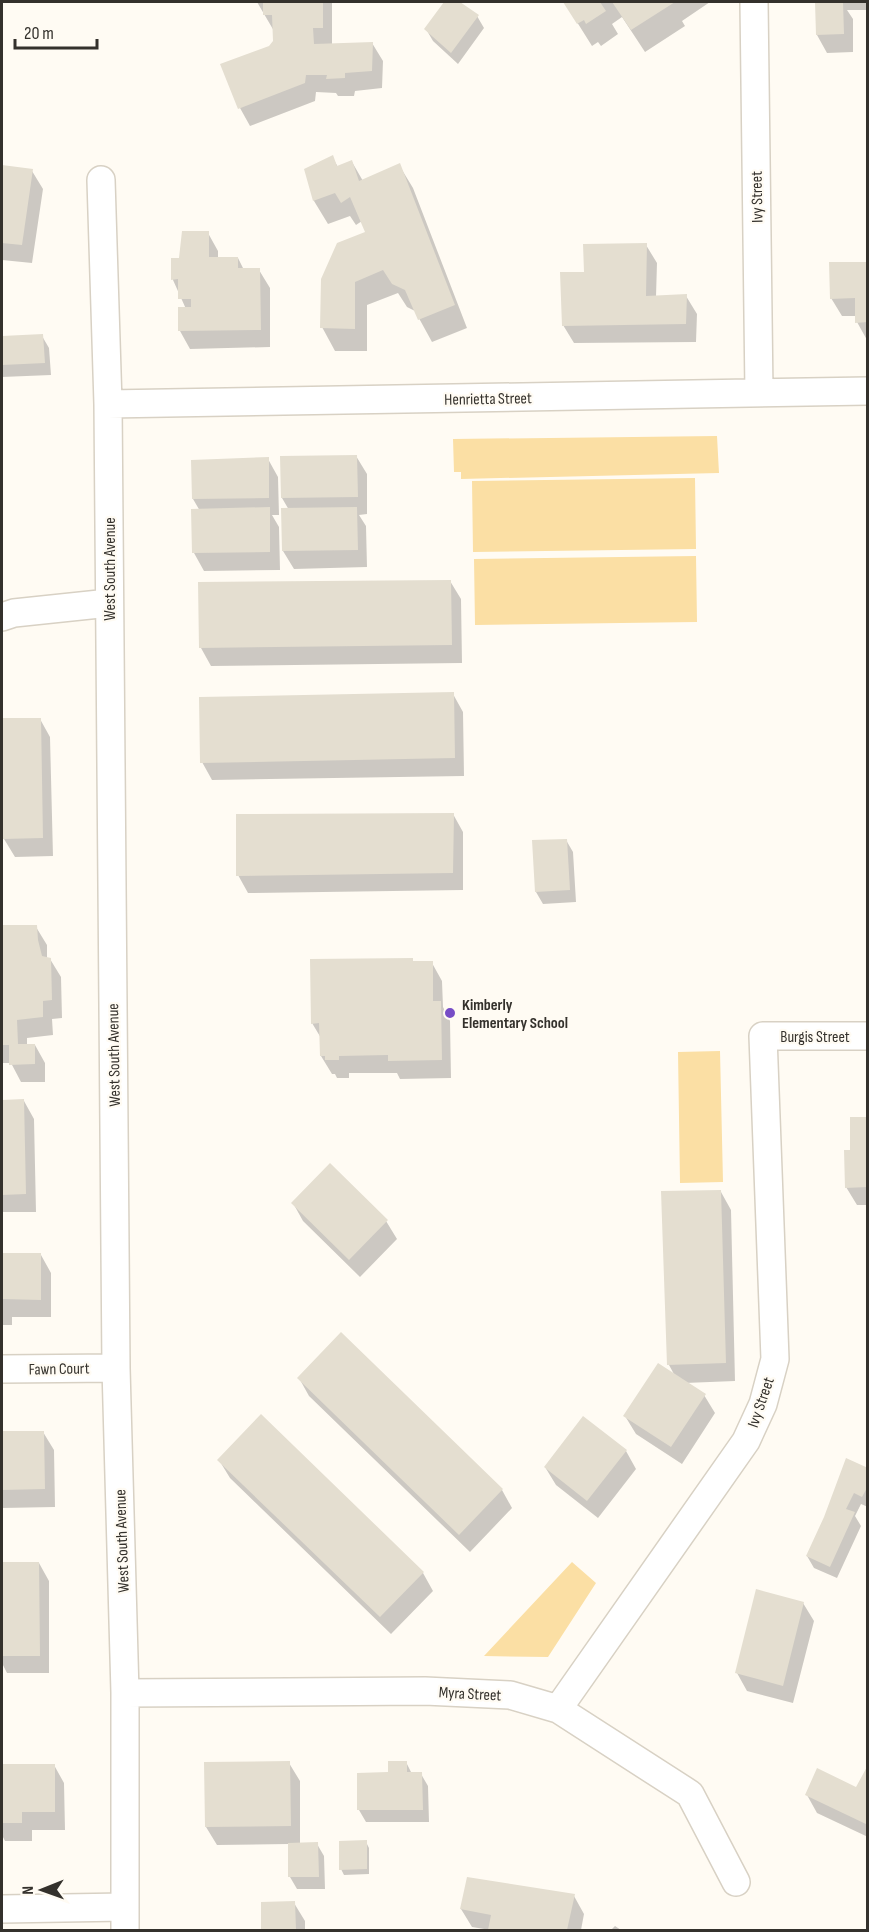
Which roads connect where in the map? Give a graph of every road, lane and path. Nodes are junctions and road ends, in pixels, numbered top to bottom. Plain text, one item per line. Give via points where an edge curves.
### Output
1 (754, 2) edge
2 (101, 180) dead end
3 (867, 391) edge
4 (759, 393) junction
5 (108, 404) junction
6 (109, 603) junction
7 (2, 617) edge
8 (763, 1036) joint
9 (867, 1036) edge
10 (116, 1368) junction
11 (2, 1369) edge
12 (125, 1693) junction
13 (558, 1709) junction
14 (736, 1881) dead end
15 (2, 1908) edge
16 (125, 1919) edge

1 - 4 street, Ivy Street
2 - 5 street, West South Avenue
3 - 4 street, Henrietta Street
4 - 5 street, Henrietta Street
5 - 6 street, West South Avenue
6 - 7 street
6 - 10 street, West South Avenue
8 - 9 street, Burgis Street
8 - 13 street, Ivy Street via 775,1359 763,1404 746,1441
10 - 11 street, Fawn Court
10 - 12 street, West South Avenue
12 - 13 street, Myra Street via 425,1691 510,1695
12 - 16 street, West South Avenue
13 - 14 street, Myra Street via 690,1794
15 - 16 street

